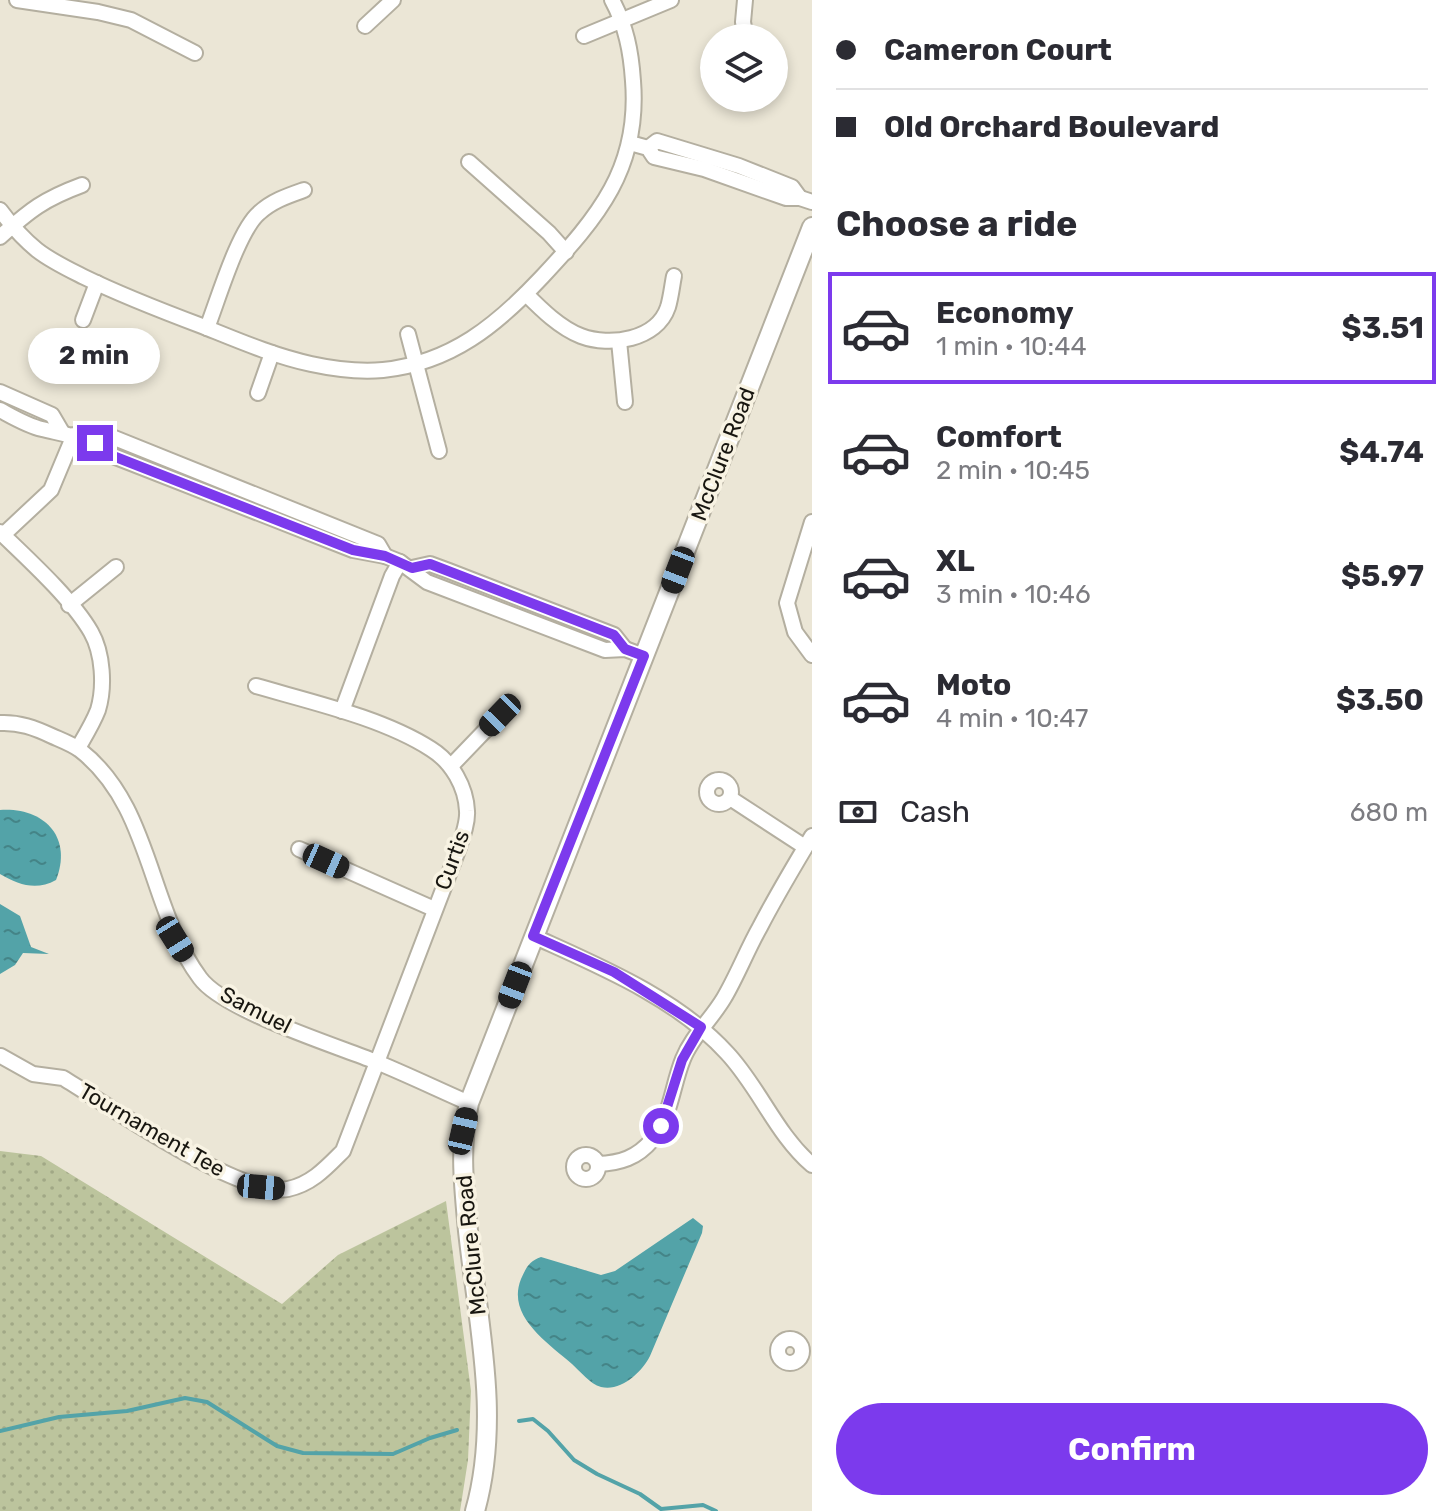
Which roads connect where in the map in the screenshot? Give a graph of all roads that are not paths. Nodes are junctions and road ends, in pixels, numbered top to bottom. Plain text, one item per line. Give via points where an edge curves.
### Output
1 (17, 0) edge
2 (393, 0) edge
3 (612, 0) edge
4 (671, 0) edge
5 (745, 0) edge
6 (623, 21) junction
7 (743, 24) edge
8 (365, 26) dead end
9 (584, 36) dead end
10 (195, 53) dead end
11 (630, 143) junction
12 (469, 162) dead end
13 (82, 185) dead end
14 (304, 190) dead end
15 (806, 200) edge
16 (0, 210) edge
17 (12, 226) junction
18 (812, 227) edge
19 (0, 237) edge
20 (566, 252) junction
21 (674, 276) dead end
22 (97, 283) junction
23 (526, 294) junction
24 (83, 320) dead end
25 (207, 328) junction
26 (408, 334) dead end
27 (619, 341) junction
28 (272, 353) junction
29 (417, 363) junction
30 (0, 392) edge
31 (258, 393) dead end
32 (625, 402) dead end
33 (0, 410) edge
34 (68, 434) junction
35 (439, 451) dead end
36 (812, 522) edge
37 (2, 533) edge
38 (406, 565) junction
39 (116, 567) dead end
40 (69, 605) junction
41 (812, 655) edge
42 (644, 656) junction
43 (256, 686) dead end
44 (342, 711) junction
45 (500, 715) dead end
46 (0, 723) edge
47 (78, 748) junction
48 (451, 766) junction
49 (730, 798) dead end
50 (808, 842) edge
51 (299, 849) dead end
52 (434, 909) junction
53 (533, 936) junction
54 (701, 1027) junction
55 (1, 1056) edge
56 (376, 1062) junction
57 (469, 1103) junction
58 (598, 1164) dead end
59 (812, 1165) edge
60 (475, 1511) edge

1 - 10 street via 131,20
2 - 8 street
3 - 6 street
4 - 6 street
5 - 7 street
6 - 9 street
6 - 11 street via 635,104
11 - 15 street via 648,148 654,157
11 - 20 street via 612,192
12 - 20 street
13 - 17 street via 49,197
14 - 25 street via 255,216
16 - 17 street
17 - 19 street
17 - 22 street via 38,251
18 - 42 street, McClure Road
20 - 23 street
21 - 27 street via 667,309 656,326
22 - 24 street
22 - 25 street
23 - 27 street via 581,336
23 - 29 street via 487,330
25 - 28 street
26 - 29 street
27 - 32 street
28 - 29 street via 352,370
28 - 31 street
29 - 35 street
30 - 34 street via 52,415
33 - 34 street via 40,429
34 - 37 street via 51,490
34 - 38 street via 353,550
36 - 41 street via 787,603 795,632
37 - 40 street
38 - 42 street via 430,564 449,571 614,635 625,649
38 - 44 street via 392,576
39 - 40 street
40 - 47 street via 99,651 102,677 98,709
42 - 53 street, McClure Road
43 - 44 street
44 - 48 street via 403,734
45 - 48 street
46 - 47 street, Samuel via 36,728
47 - 56 street, Samuel via 121,795 175,939 201,981 258,1016
48 - 52 street, Curtis via 468,814
49 - 50 street
50 - 54 street via 724,999
51 - 52 street
52 - 56 street, Curtis
53 - 54 street via 614,972
53 - 57 street, McClure Road
54 - 58 street via 682,1060 674,1093 652,1140 620,1163
54 - 59 street via 751,1082 777,1126
55 - 56 street, Tournament Tee via 33,1074 63,1078 220,1172 261,1187 286,1189 318,1176 343,1151
56 - 57 street, Samuel
57 - 60 street, McClure Road via 462,1173 489,1432

